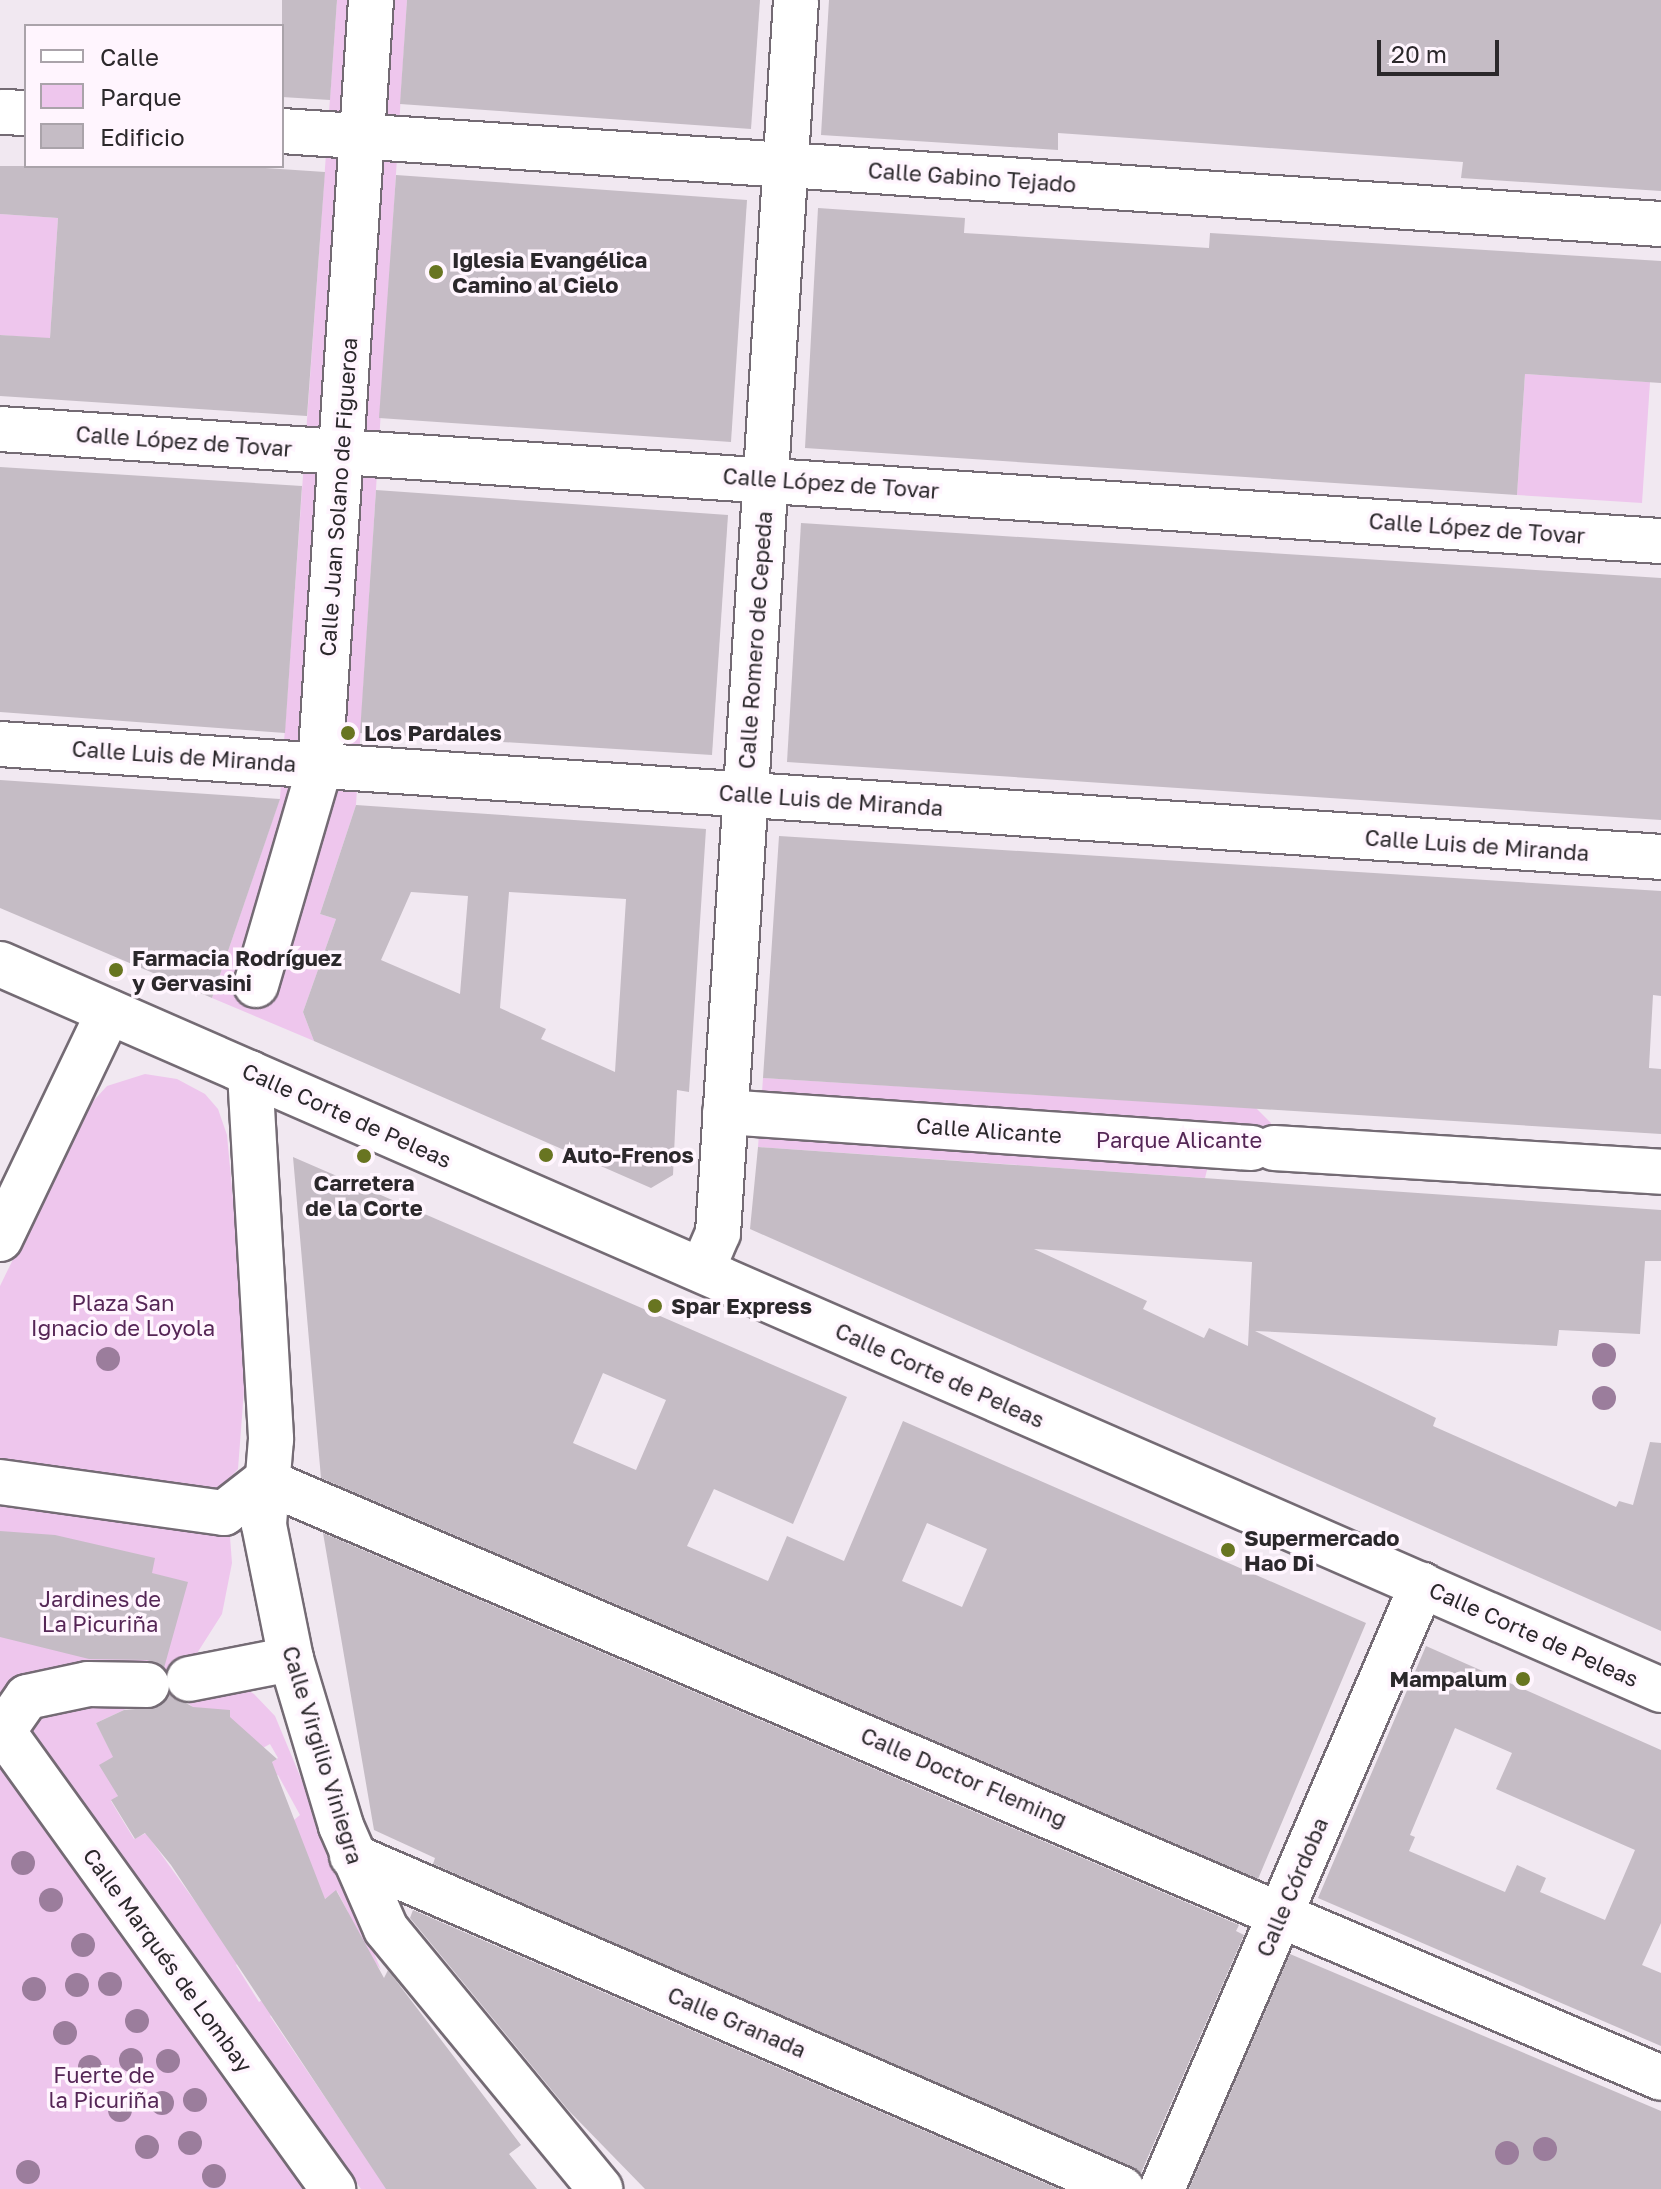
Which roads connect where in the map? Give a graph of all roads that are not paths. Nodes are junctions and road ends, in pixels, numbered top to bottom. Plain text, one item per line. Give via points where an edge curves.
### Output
1 (371, 0) edge
2 (796, 0) edge
3 (0, 112) edge
4 (24, 113) edge
5 (284, 131) edge
6 (362, 136) junction
7 (786, 165) junction
8 (1661, 224) edge
9 (0, 429) edge
10 (341, 452) junction
11 (766, 478) junction
12 (1661, 541) edge
13 (0, 744) edge
14 (320, 766) junction
15 (746, 794) junction
16 (1661, 857) edge
17 (0, 964) edge
18 (256, 985) dead end
19 (109, 1012) junction
20 (250, 1073) junction
21 (725, 1112) junction
22 (1661, 1172) edge
23 (0, 1239) edge
24 (710, 1252) junction
25 (265, 1481) junction
26 (0, 1482) edge
27 (1422, 1585) junction
28 (291, 1659) junction
29 (1661, 1690) edge
30 (2, 1729) edge
31 (352, 1856) junction
32 (1281, 1913) junction
33 (1661, 2078) edge
34 (333, 2189) edge
35 (600, 2189) edge
36 (1122, 2189) edge
37 (1162, 2189) edge

1 - 6 street, Calle Juan Solano de Figueroa
2 - 7 street, Calle Romero de Cepeda
3 - 4 street
5 - 6 street, Calle Gabino Tejado
6 - 7 street, Calle Gabino Tejado
6 - 10 street, Calle Juan Solano de Figueroa
7 - 8 street, Calle Gabino Tejado
7 - 11 street, Calle Romero de Cepeda
9 - 10 street, Calle López de Tovar
10 - 11 street, Calle López de Tovar
10 - 14 street, Calle Juan Solano de Figueroa
11 - 12 street, Calle López de Tovar
11 - 15 street, Calle Romero de Cepeda
13 - 14 street, Calle Luis de Miranda
14 - 15 street, Calle Luis de Miranda
14 - 18 street, Calle Juan Solano de Figueroa
15 - 16 street, Calle Luis de Miranda
15 - 21 street, Calle Romero de Cepeda
17 - 19 street, Calle Corte de Peleas
19 - 20 street, Calle Corte de Peleas
19 - 23 street
20 - 24 street, Calle Corte de Peleas
20 - 25 street via 271,1439
21 - 22 street, Calle Alicante
21 - 24 street, Calle Romero de Cepeda
24 - 27 street, Calle Corte de Peleas
25 - 26 street via 224,1513
25 - 28 street, Calle Virgilio Viniegra via 264,1525
25 - 32 street, Calle Doctor Fleming
27 - 29 street, Calle Corte de Peleas
27 - 32 street, Calle Córdoba
28 - 30 street via 168,1682 88,1684 27,1697
28 - 31 street, Calle Virgilio Viniegra
30 - 34 street, Calle Marqués de Lombay
31 - 35 street, Calle Virgilio Viniegra via 386,1929
31 - 36 street, Calle Granada
32 - 33 street, Calle Doctor Fleming
32 - 37 street, Calle Córdoba

